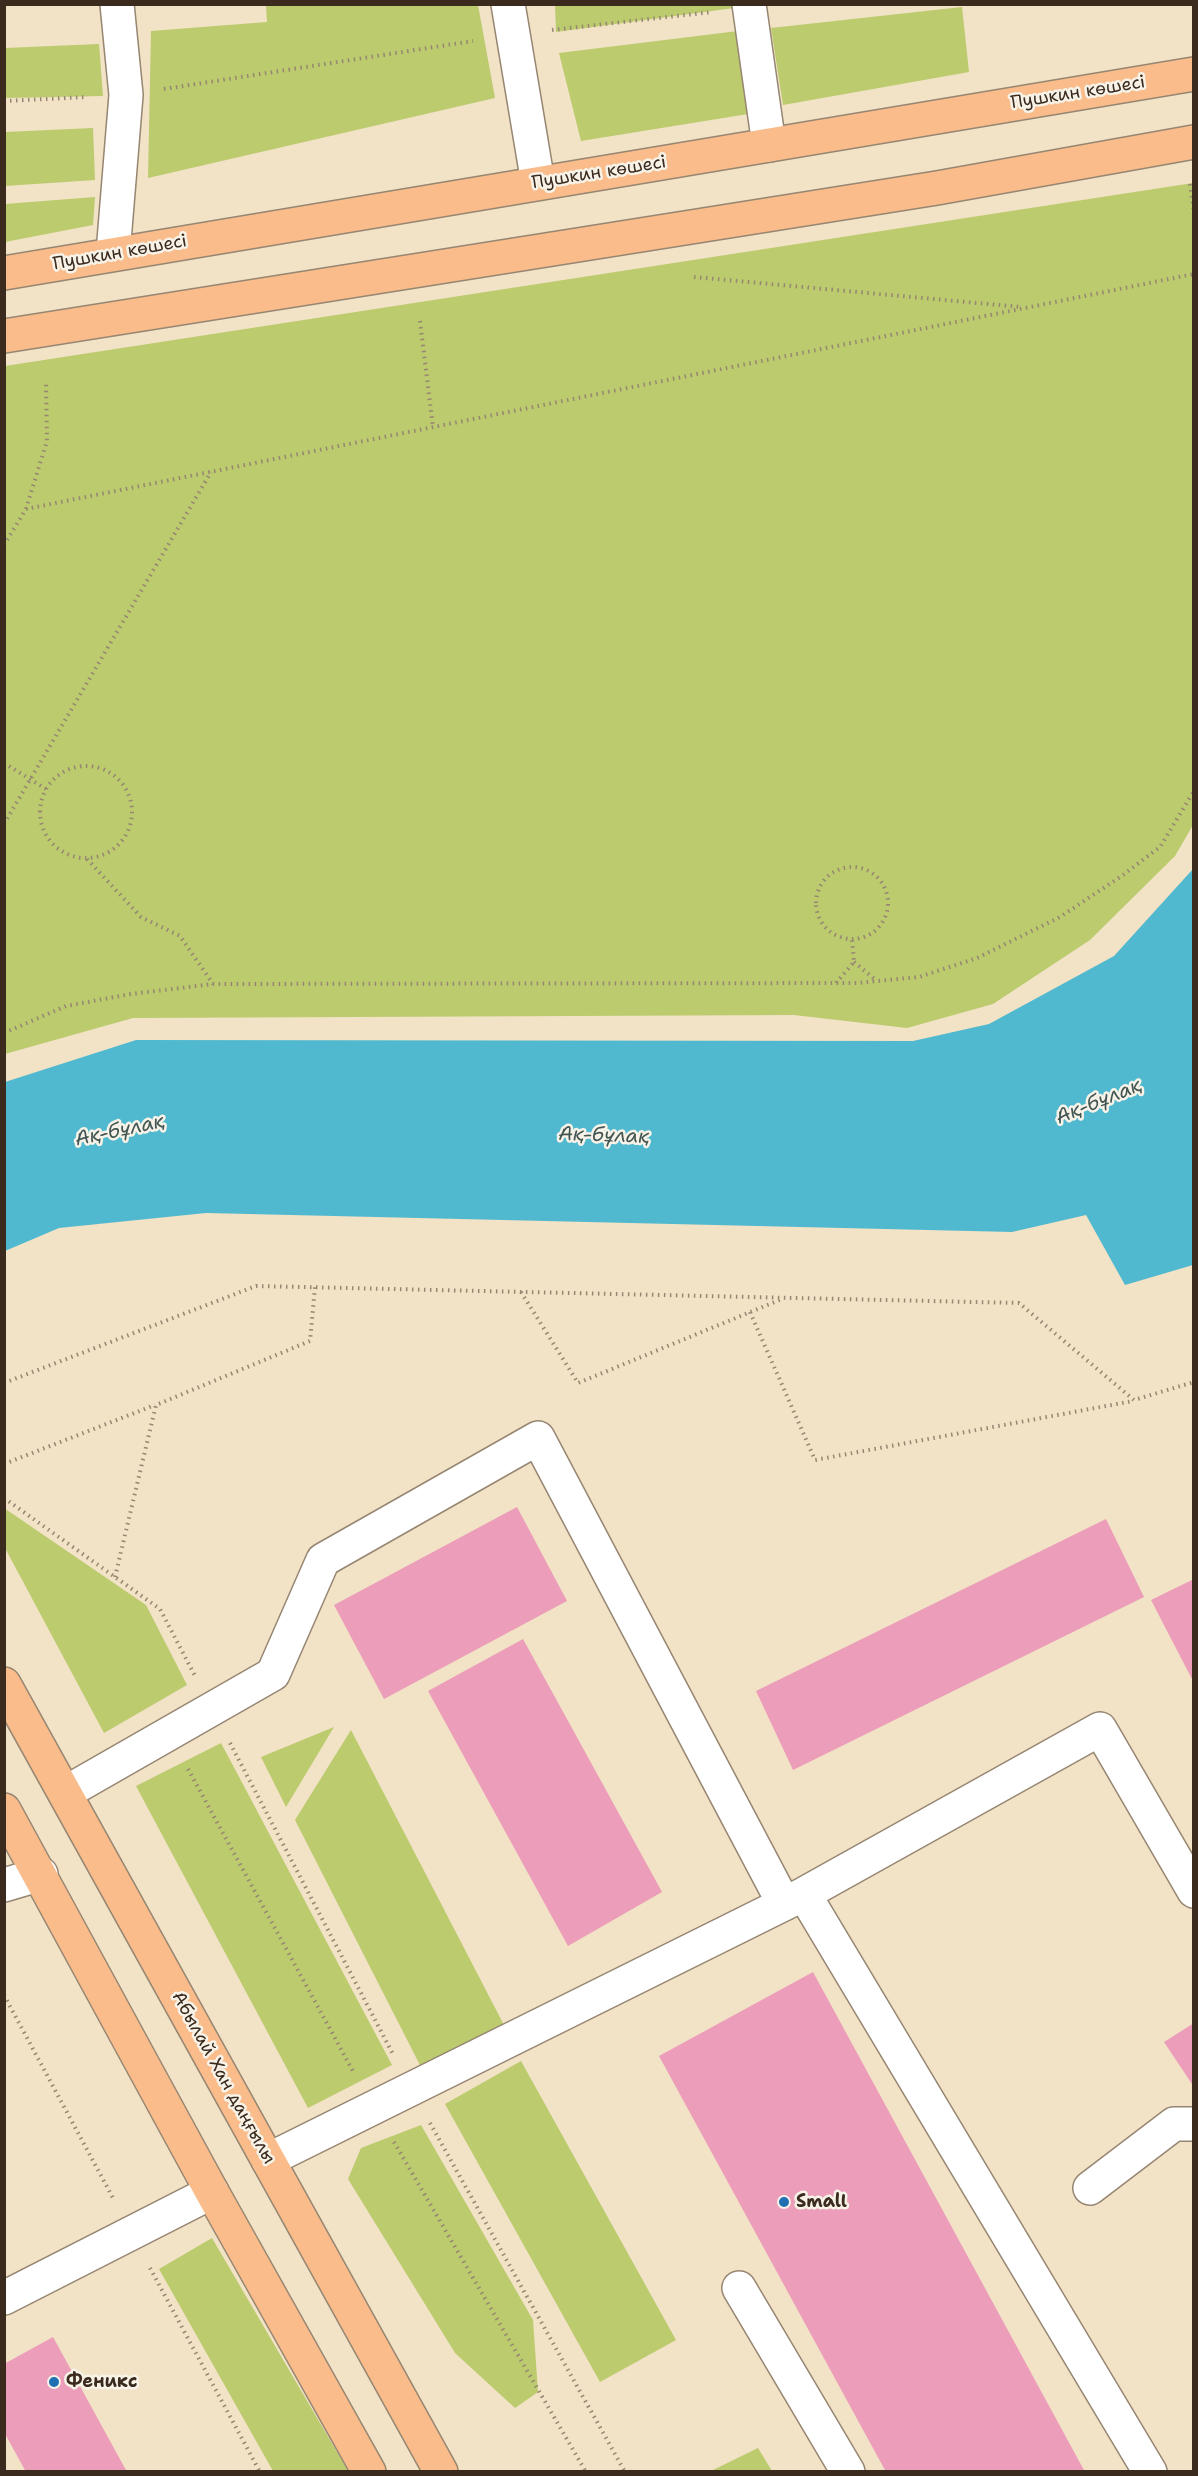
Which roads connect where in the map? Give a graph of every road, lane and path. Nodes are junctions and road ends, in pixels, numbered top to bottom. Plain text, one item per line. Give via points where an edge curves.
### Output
1 (117, 4) edge
2 (749, 6) edge
3 (511, 20) edge
4 (1194, 74) edge
5 (126, 95) junction
6 (4, 101) edge
7 (1194, 142) edge
8 (769, 145) junction
9 (538, 183) junction
10 (1190, 184) dead end
11 (1194, 212) edge
12 (113, 253) junction
13 (4, 273) edge
14 (1194, 274) edge
15 (694, 277) dead end
16 (1027, 307) junction
17 (420, 321) dead end
18 (4, 336) edge
19 (46, 381) dead end
20 (433, 427) junction
21 (212, 472) junction
22 (26, 509) junction
23 (4, 545) edge
24 (4, 763) edge
25 (30, 777) junction
26 (46, 789) junction
27 (1194, 791) edge
28 (4, 824) edge
29 (86, 858) junction
30 (852, 939) junction
31 (854, 962) junction
32 (878, 981) junction
33 (836, 983) junction
34 (213, 984) junction
35 (4, 1033) edge
36 (315, 1287) junction
37 (521, 1292) junction
38 (785, 1298) junction
39 (750, 1312) junction
40 (1194, 1382) edge
41 (4, 1383) edge
42 (1134, 1400) junction
43 (156, 1405) junction
44 (4, 1464) edge
45 (4, 1498) edge
46 (115, 1577) junction
47 (4, 1684) edge
48 (212, 1709) junction
49 (65, 1792) junction
50 (4, 1810) edge
51 (41, 1874) junction
52 (4, 1885) edge
53 (1194, 1891) edge
54 (794, 1899) junction
55 (411, 2089) junction
56 (1194, 2124) edge
57 (268, 2160) junction
58 (1090, 2188) dead end
59 (212, 2192) junction
60 (740, 2288) dead end
61 (4, 2298) edge
62 (369, 2472) edge
63 (441, 2472) edge
64 (625, 2472) edge
65 (848, 2472) edge
66 (1150, 2472) edge

1 - 5 lane
2 - 3 path
2 - 8 lane
3 - 5 path
3 - 9 lane
4 - 8 main road, Пушкин көшесі
5 - 6 path
5 - 12 lane
7 - 18 main road via 926,190
8 - 9 main road, Пушкин көшесі
9 - 12 main road, Пушкин көшесі
10 - 11 path
12 - 13 main road, Пушкин көшесі
14 - 16 path
15 - 16 path
16 - 20 path
17 - 20 path
19 - 22 path via 47,441
20 - 21 path
21 - 22 path
21 - 25 path
22 - 23 path
24 - 25 path
25 - 26 path
25 - 28 path
26 - 29 path via 41,820 46,835 57,848
26 - 29 path via 55,778 81,765 110,771 129,793 133,808 126,836 109,851
27 - 32 path via 1160,846 1060,917 977,958 919,977
29 - 34 path via 141,917 180,936
30 - 30 path via 874,932 887,913 888,901 886,890 871,872 849,867 826,877 816,899 822,922 841,937
30 - 31 path
31 - 32 path
31 - 33 path
32 - 33 path
33 - 34 path
34 - 35 path via 66,1006
36 - 37 path
36 - 41 path via 256,1286
36 - 43 path via 310,1341
37 - 38 path
37 - 39 path via 578,1383
38 - 39 path
38 - 42 path via 1018,1303
39 - 42 path via 815,1460
40 - 42 path
43 - 44 path
43 - 46 path
45 - 46 path
46 - 48 path via 160,1609
47 - 49 main road, Абылай Хан даңғылы
48 - 49 lane
48 - 54 lane via 273,1674 323,1560 538,1438
48 - 55 path
49 - 57 main road, Абылай Хан даңғылы
50 - 51 main road
51 - 52 lane
51 - 59 main road
53 - 54 lane via 1100,1729
54 - 55 lane
54 - 66 lane
55 - 57 lane
55 - 64 path
56 - 58 lane via 1174,2124
57 - 63 main road, Абылай Хан даңғылы
59 - 61 lane
59 - 62 main road
60 - 65 lane

